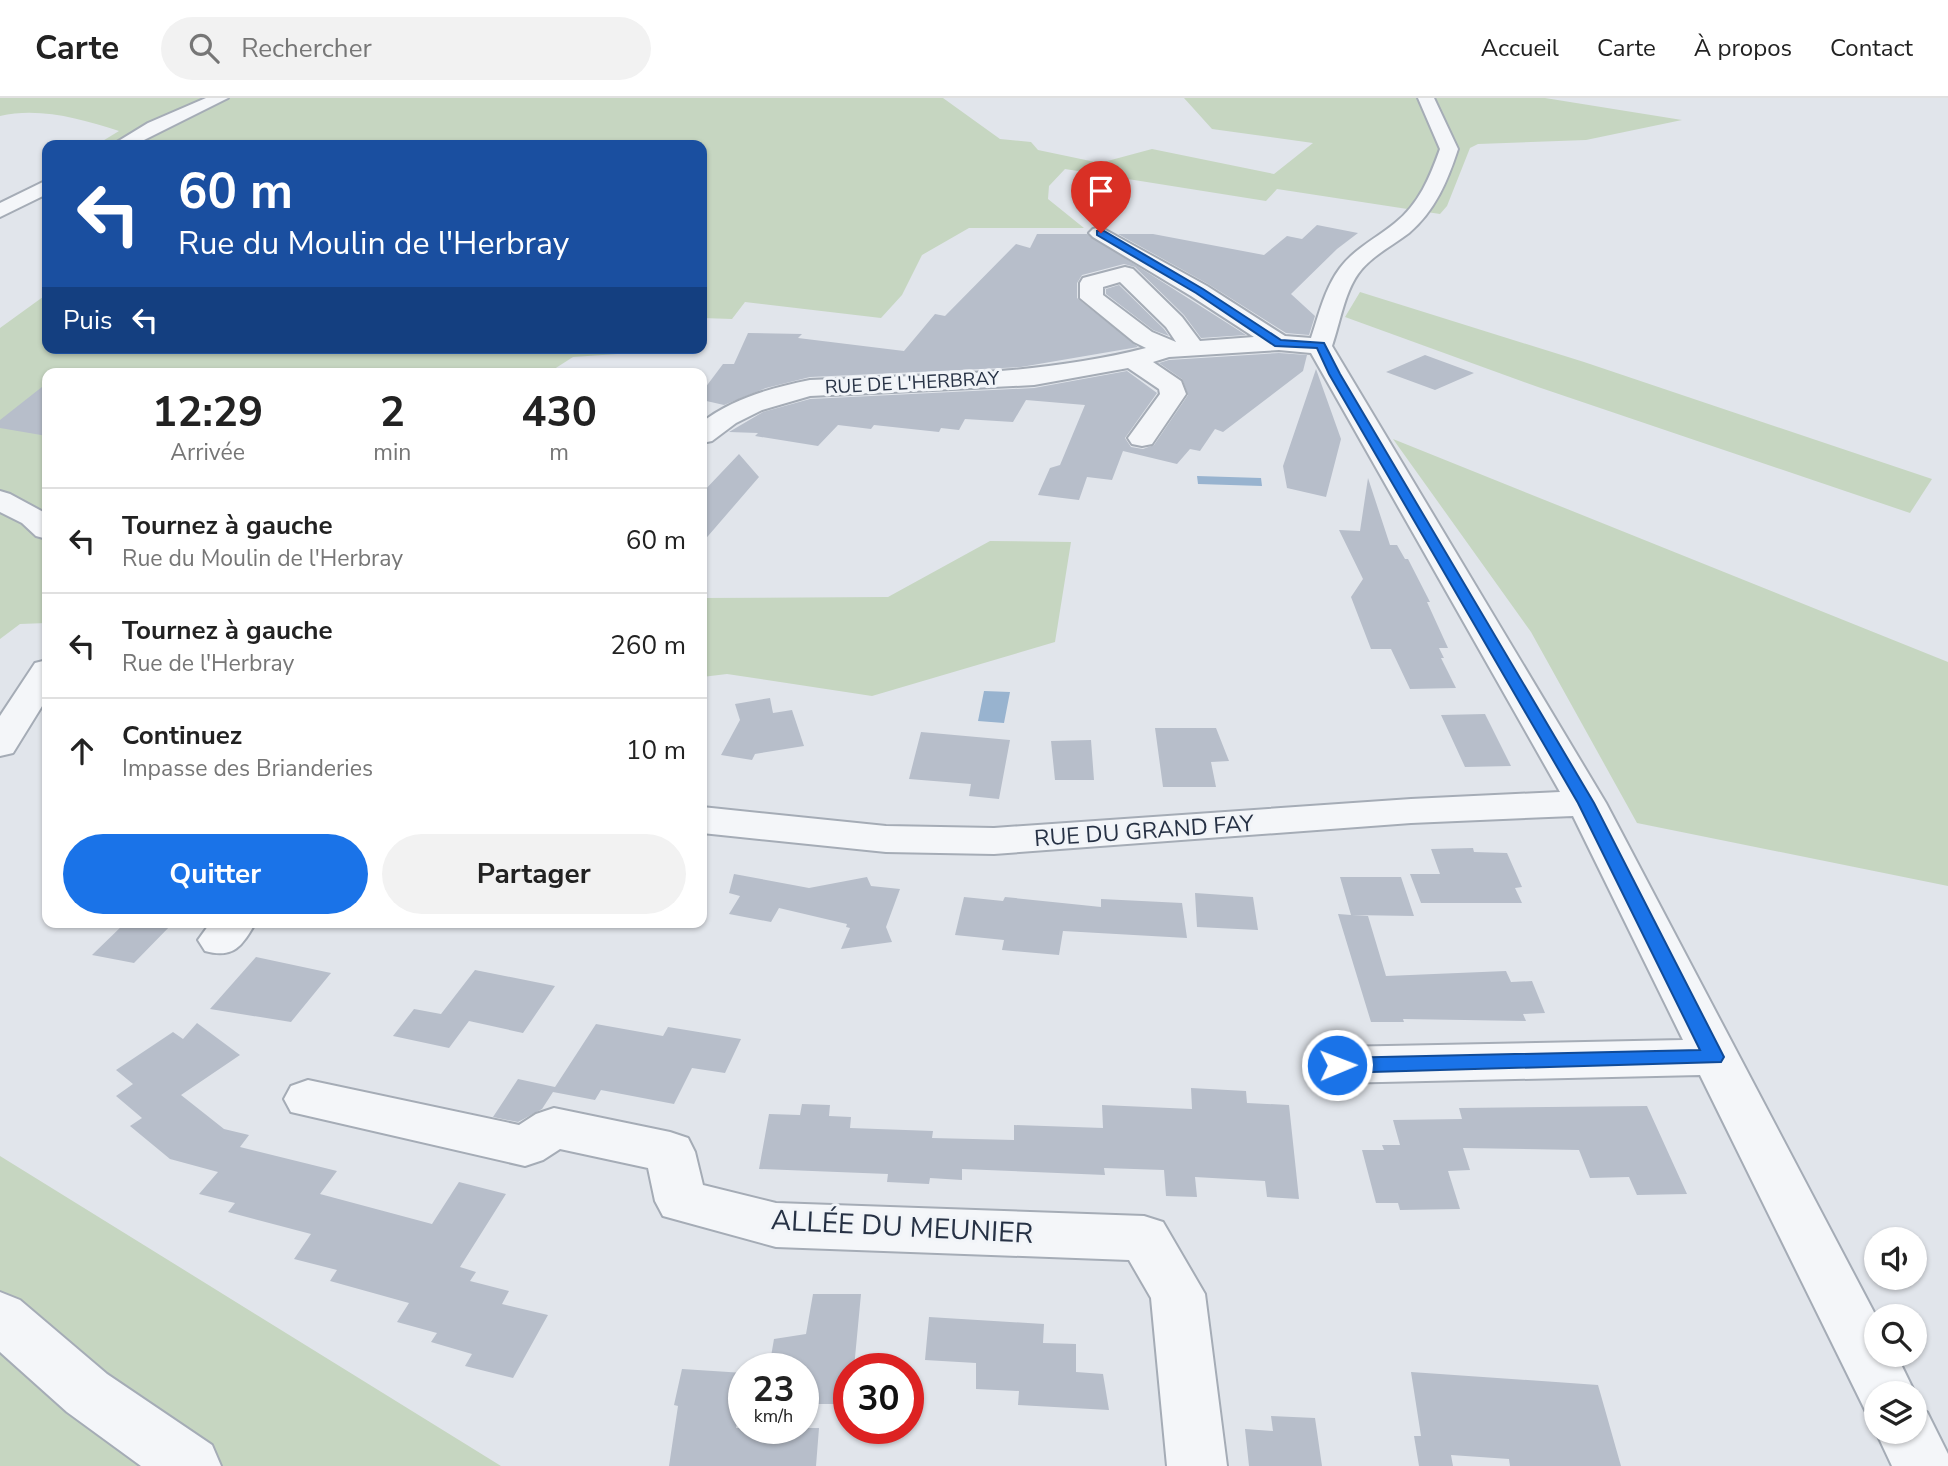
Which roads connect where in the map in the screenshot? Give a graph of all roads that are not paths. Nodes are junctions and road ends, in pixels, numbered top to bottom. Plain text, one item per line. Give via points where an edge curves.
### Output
1 (220, 98) edge
2 (1426, 98) edge
3 (130, 140) edge
4 (42, 189) edge
5 (0, 211) edge
6 (1101, 233) dead end
7 (1279, 343) junction
8 (1321, 346) junction
9 (1132, 359) junction
10 (707, 431) edge
11 (1142, 438) dead end
12 (0, 500) edge
13 (42, 525) edge
14 (42, 678) edge
15 (0, 745) edge
16 (1586, 803) junction
17 (707, 821) edge
18 (1714, 1057) junction
19 (1337, 1065) dead end
20 (308, 1099) dead end
21 (0, 1317) edge
22 (1880, 1381) edge
23 (1912, 1444) edge
24 (191, 1466) edge
25 (1197, 1466) edge
26 (1923, 1466) edge

1 - 3 street
2 - 8 street via 1449,149 1437,184 1410,221 1351,268 1341,283
4 - 5 street
6 - 7 street
7 - 8 street, RUE DE L'HERBRAY
7 - 9 street, RUE DE L'HERBRAY via 1181,349
8 - 16 street
9 - 10 street, RUE DE L'HERBRAY via 1034,377 810,388 753,403 724,416
9 - 11 street via 1172,386 1173,394
12 - 13 street
14 - 15 street
16 - 17 street, RUE DU GRAND FAY via 994,841 886,839
16 - 18 street
18 - 19 street
18 - 22 street
20 - 25 street, ALLÉE DU MEUNIER via 525,1146 554,1128 670,1152 681,1201 776,1225 1144,1238 1178,1294
21 - 24 street via 87,1393
23 - 26 street

